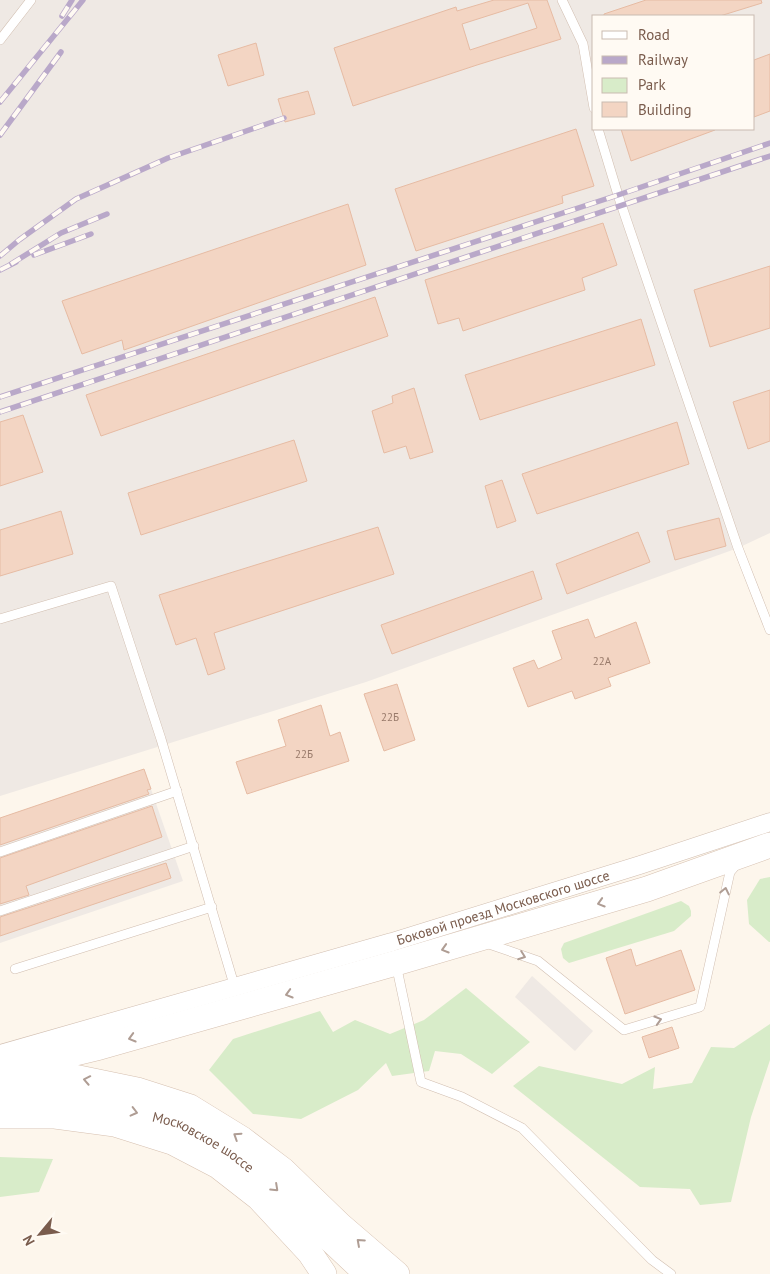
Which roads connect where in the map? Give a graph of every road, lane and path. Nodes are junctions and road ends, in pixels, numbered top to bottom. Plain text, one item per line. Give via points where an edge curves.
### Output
1 (32, 0) edge
2 (562, 0) edge
3 (0, 40) edge
4 (592, 96) edge
5 (598, 130) edge
6 (0, 619) edge
7 (770, 630) edge
8 (177, 791) junction
9 (770, 822) edge
10 (194, 846) junction
11 (770, 846) edge
12 (0, 852) edge
13 (746, 854) junction
14 (212, 907) junction
15 (0, 911) edge
16 (476, 940) junction
17 (396, 964) junction
18 (15, 969) dead end
19 (235, 988) junction
20 (0, 1054) edge
21 (0, 1071) edge
22 (0, 1082) edge
23 (0, 1098) edge
24 (0, 1116) edge
25 (324, 1274) edge
26 (367, 1274) edge
27 (397, 1274) edge
28 (671, 1274) edge

1 - 3 lane
2 - 4 lane via 583,44
5 - 7 lane via 738,548
6 - 8 lane via 111,586
8 - 10 lane
8 - 12 lane
9 - 19 street, Боковой проезд Московского шоссе via 640,866
10 - 14 lane
10 - 15 lane
11 - 13 main road
13 -> 16 main road via 647,889
16 -> 13 lane via 538,962 624,1030 700,1007 730,872
14 - 18 lane
14 - 19 lane
16 -> 17 main road
17 -> 21 main road via 100,1047
17 - 28 lane via 421,1082 462,1097 522,1128 652,1260
19 - 20 street, Боковой проезд Московского шоссе
27 -> 22 main road via 283,1170 242,1139 190,1107 137,1090 74,1077
23 -> 26 main road, Московское шоссе via 38,1095 85,1100 180,1124 229,1151 271,1184
24 - 25 main road via 55,1116 115,1124 172,1142 218,1166 259,1198 310,1253

